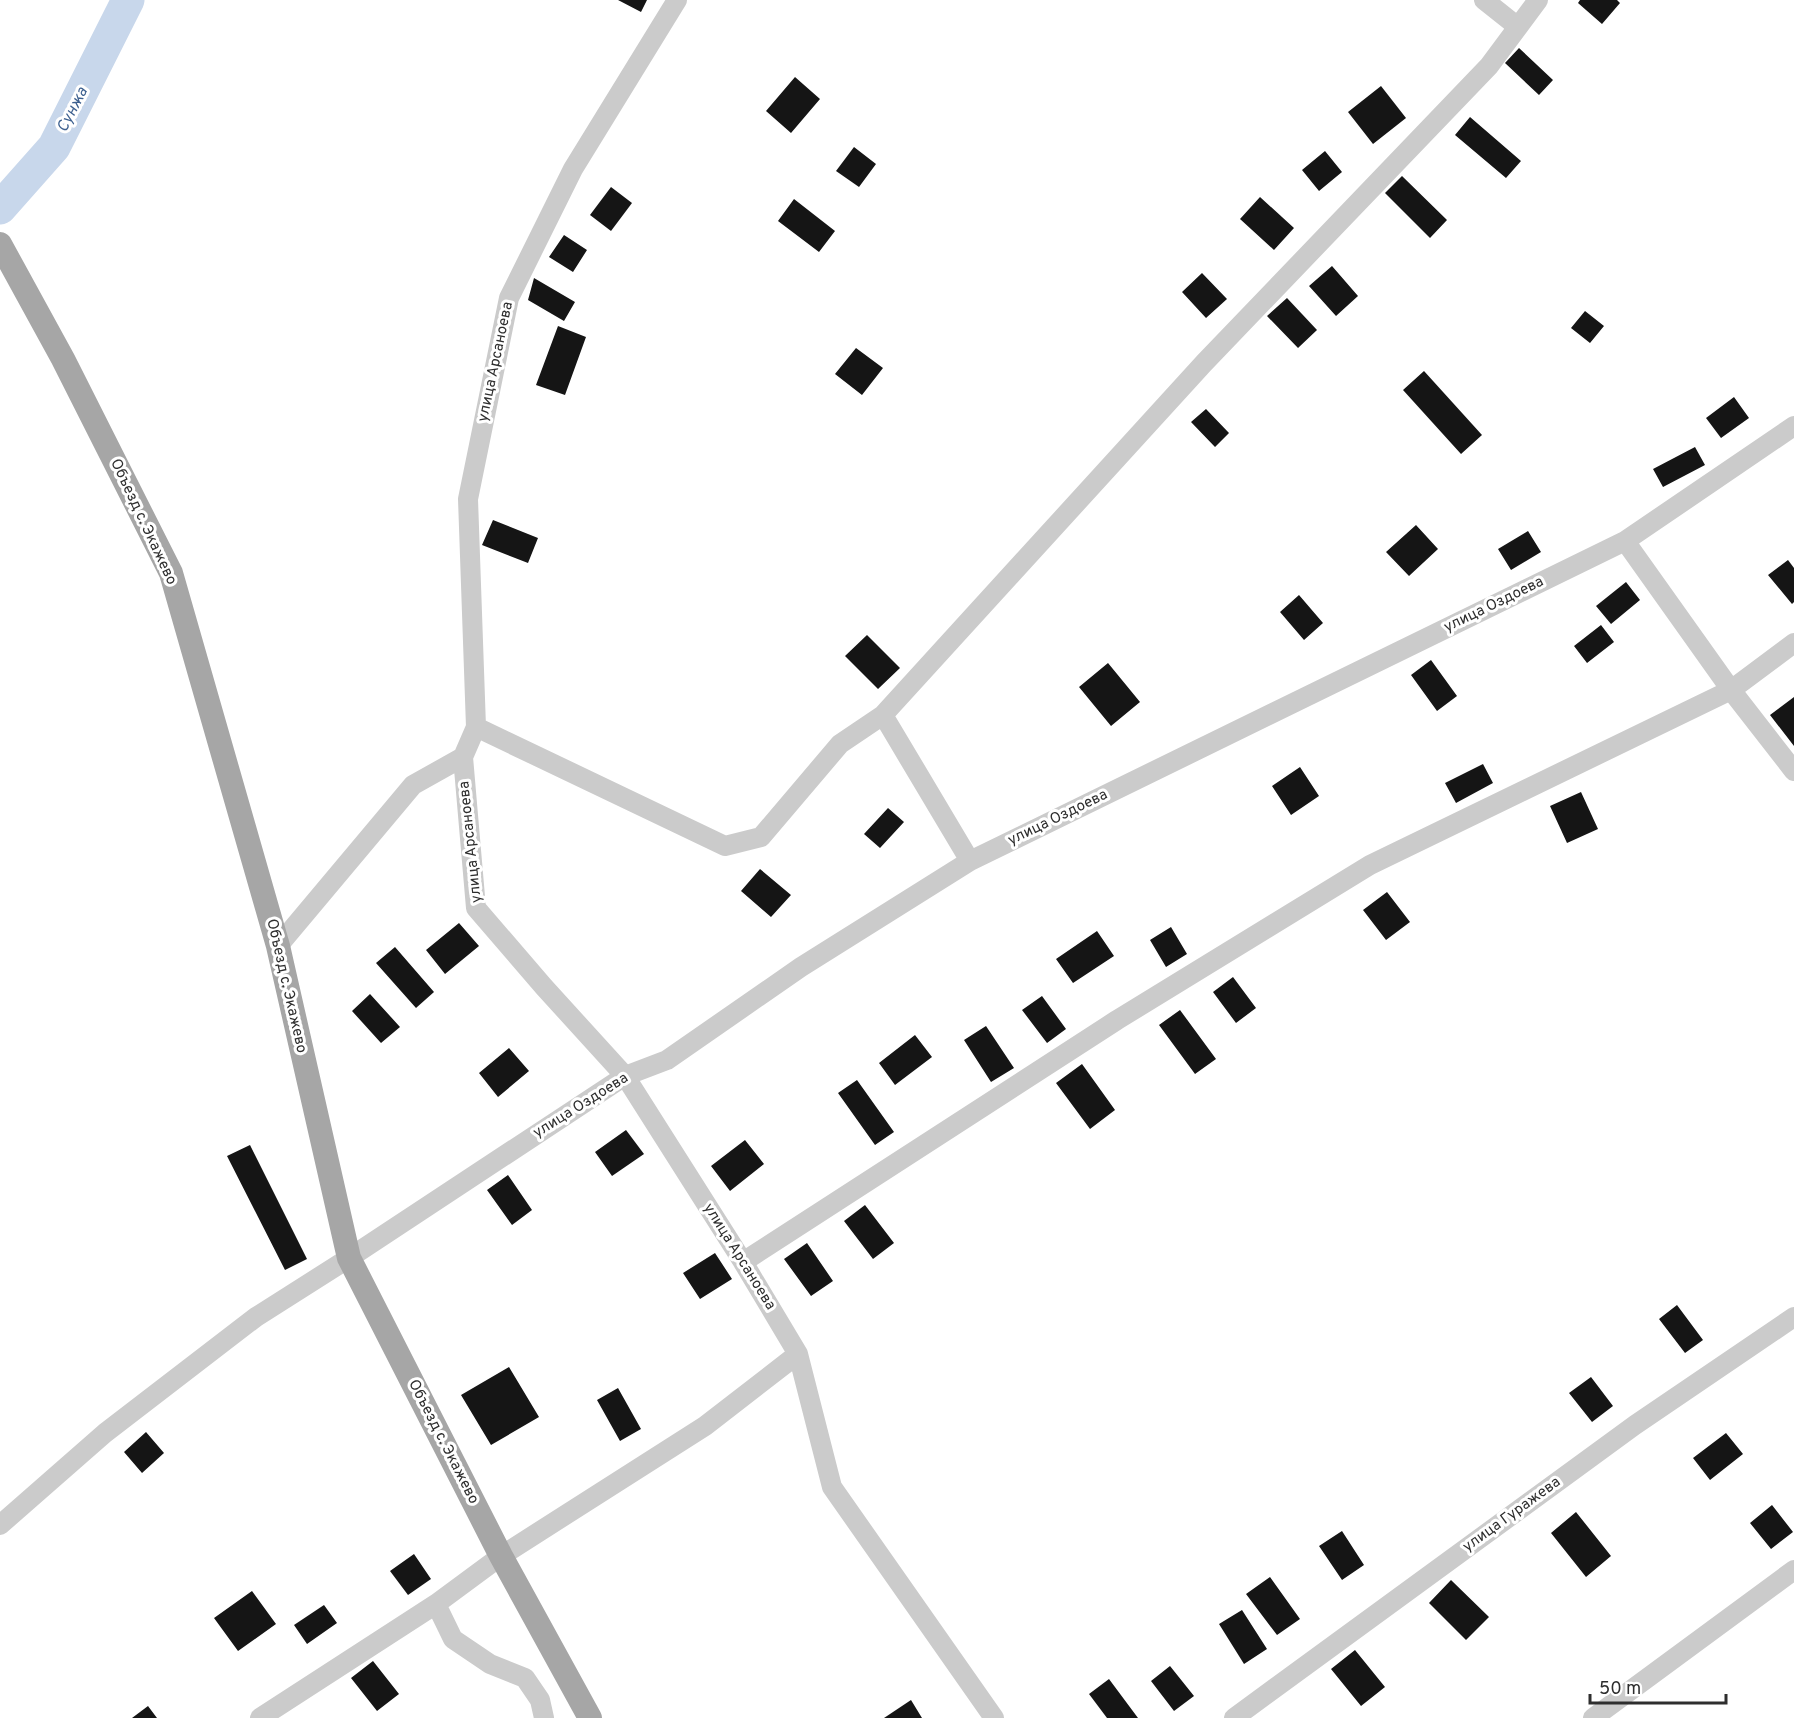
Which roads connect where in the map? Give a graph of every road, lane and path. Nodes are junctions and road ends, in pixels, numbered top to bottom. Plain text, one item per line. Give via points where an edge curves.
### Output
1 (677, 0) edge
2 (1484, 0) edge
3 (1538, 0) edge
4 (1518, 27) junction
5 (0, 244) edge
6 (1794, 426) edge
7 (1625, 541) junction
8 (1794, 643) edge
9 (1731, 690) junction
10 (882, 715) junction
11 (476, 727) junction
12 (463, 757) junction
13 (1794, 771) edge
14 (970, 861) junction
15 (278, 946) junction
16 (625, 1076) junction
17 (349, 1258) junction
18 (743, 1262) junction
19 (1794, 1317) edge
20 (798, 1354) junction
21 (0, 1525) edge
22 (501, 1556) junction
23 (1794, 1570) edge
24 (436, 1604) junction
25 (260, 1718) edge
26 (544, 1718) edge
27 (590, 1718) edge
28 (994, 1718) edge
29 (1234, 1718) edge
30 (1593, 1718) edge

1 - 11 street, улица Арсаноева via 573,169 508,298 468,499
2 - 4 street
3 - 4 street
4 - 10 street via 1489,66 1204,363
5 - 15 main road, Объезд с. Экажево via 171,573
6 - 7 street, улица Оздоева
7 - 9 street
7 - 14 street, улица Оздоева
8 - 9 street
9 - 13 street
9 - 18 street via 1370,865 1117,1020
10 - 11 street via 840,744 761,837 725,846
10 - 14 street
11 - 12 street, улица Арсаноева
12 - 15 street via 413,785
12 - 16 street, улица Арсаноева via 476,908
14 - 16 street, улица Оздоева via 801,966 667,1060
15 - 17 main road, Объезд с. Экажево
16 - 17 street, улица Оздоева
16 - 18 street, улица Арсаноева
17 - 21 street, улица Оздоева via 256,1317 105,1433
17 - 22 main road, Объезд с. Экажево
18 - 20 street, улица Арсаноева
19 - 29 street, улица Гуражева via 1635,1425
20 - 22 street via 705,1426
20 - 28 street, улица Арсаноева via 832,1487
22 - 24 street
22 - 27 main road, Объезд с. Экажево
23 - 30 street
24 - 25 street
24 - 26 street via 453,1639 490,1664 525,1678 540,1700

